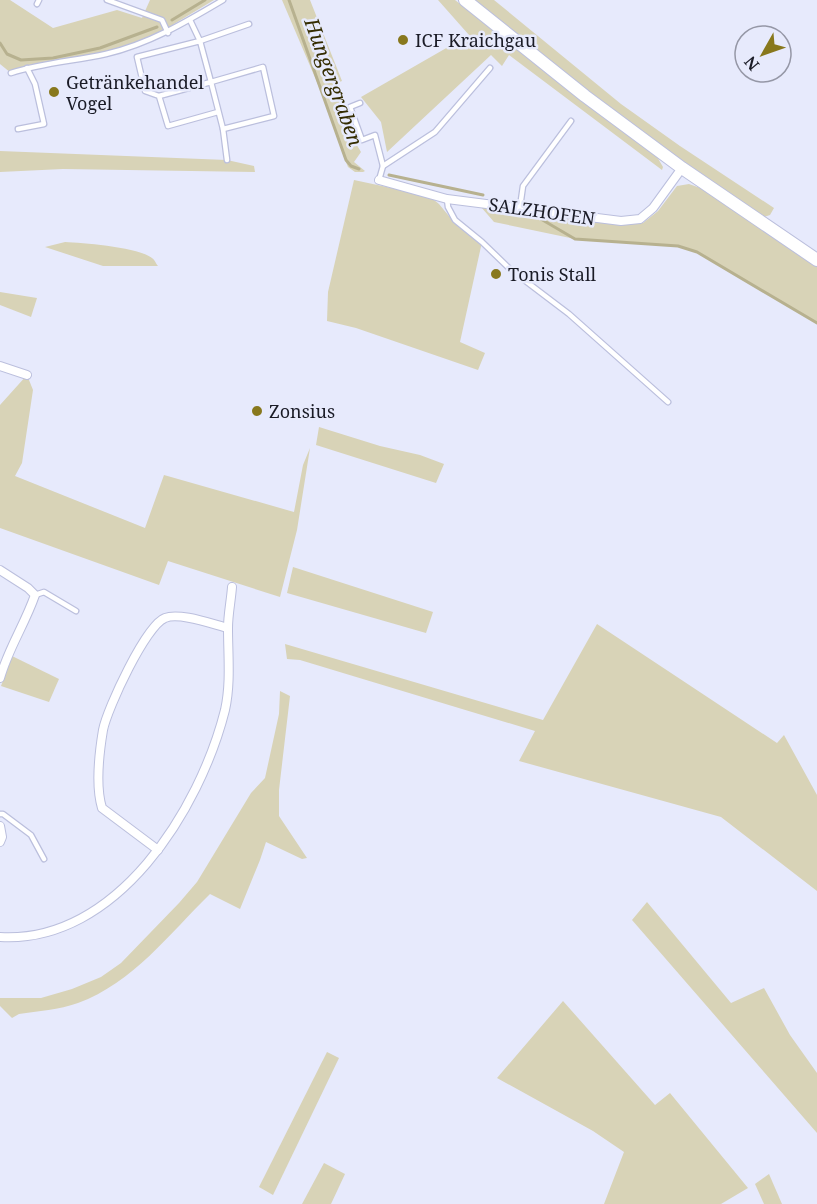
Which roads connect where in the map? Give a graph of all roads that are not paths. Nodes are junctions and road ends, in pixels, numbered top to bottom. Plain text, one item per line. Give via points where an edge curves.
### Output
1 (107, 0) edge
2 (223, 0) edge
3 (465, 0) edge
4 (190, 20) junction
5 (249, 24) dead end
6 (168, 33) junction
7 (200, 41) junction
8 (27, 68) junction
9 (490, 68) dead end
10 (11, 73) dead end
11 (211, 82) junction
12 (159, 96) junction
13 (360, 103) dead end
14 (218, 112) junction
15 (571, 121) dead end
16 (18, 129) dead end
17 (223, 129) junction
18 (227, 160) dead end
19 (383, 166) junction
20 (682, 168) junction
21 (380, 180) joint
22 (447, 199) junction
23 (519, 207) junction
24 (817, 260) edge
25 (0, 366) edge
26 (27, 375) dead end
27 (669, 402) dead end
28 (0, 570) edge
29 (232, 587) dead end
30 (35, 595) junction
31 (76, 611) dead end
32 (228, 628) junction
33 (0, 678) edge
34 (0, 814) edge
35 (0, 826) edge
36 (0, 842) edge
37 (158, 850) junction
38 (44, 859) dead end
39 (0, 937) edge

1 - 6 lane via 162,20
2 - 4 lane
3 - 20 street
4 - 6 lane
4 - 7 lane
5 - 7 lane
6 - 8 lane via 108,54
7 - 11 lane
7 - 12 lane via 137,57 145,91
8 - 10 lane
8 - 16 lane via 35,84 44,124
9 - 19 lane via 435,132
11 - 12 lane
11 - 14 lane
11 - 17 lane via 263,67 274,116
12 - 14 lane via 168,126
13 - 19 lane via 350,106 362,140 375,135
14 - 17 lane
15 - 23 lane via 523,186
17 - 18 lane
19 - 21 lane
20 - 23 street, SALZHOFEN via 653,208 640,219 621,221 609,216
20 - 24 street
21 - 22 street, SALZHOFEN
22 - 23 street, SALZHOFEN
22 - 27 lane via 455,220
25 - 26 street
28 - 30 street
29 - 32 street
30 - 31 lane via 44,592
30 - 33 street
32 - 37 street via 230,669 222,719 190,801
32 - 37 street via 189,618 162,618 126,673 104,728 99,778 102,808
34 - 38 lane via 31,835
35 - 36 street
37 - 39 street via 133,880 70,924 31,935

